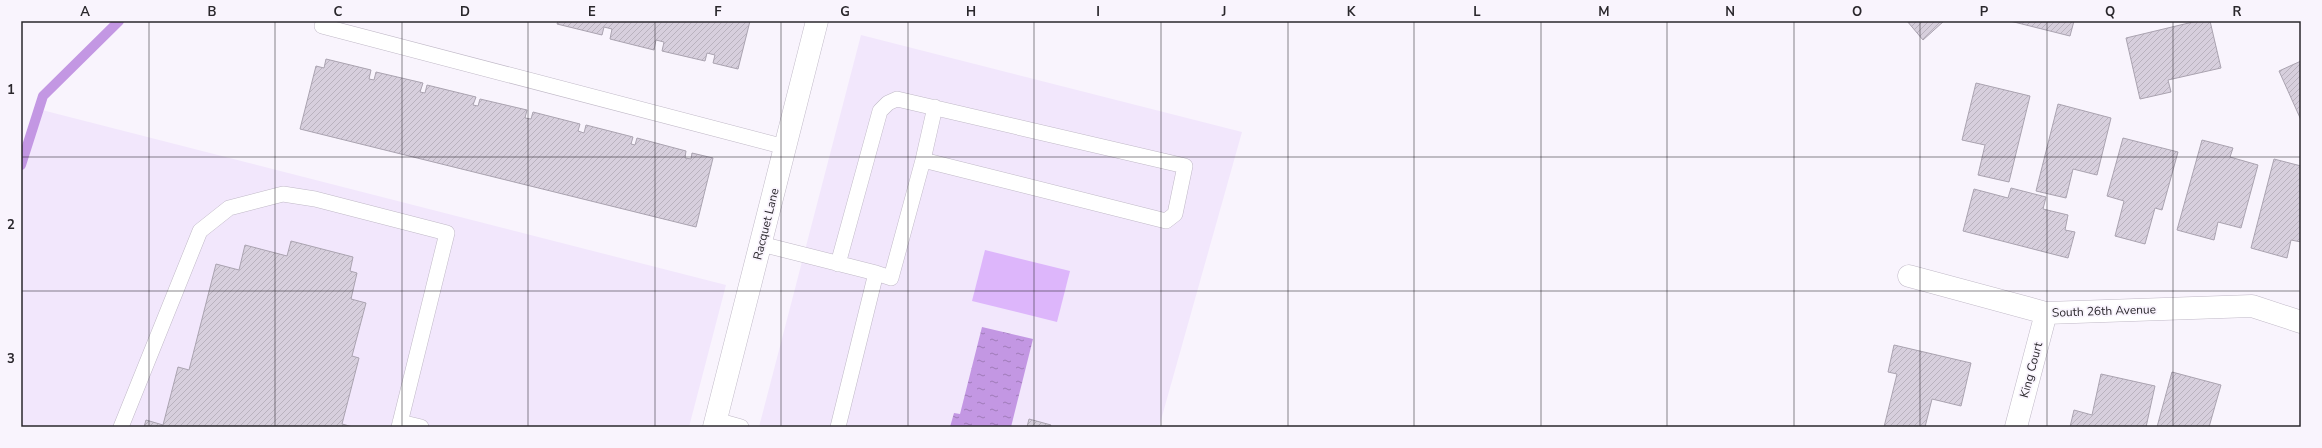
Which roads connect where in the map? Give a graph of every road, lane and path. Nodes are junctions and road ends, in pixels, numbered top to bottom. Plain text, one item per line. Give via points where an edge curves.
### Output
1 (817, 21) edge
2 (322, 26) dead end
3 (935, 107) junction
4 (785, 147) junction
5 (923, 160) junction
6 (761, 244) junction
7 (838, 264) junction
8 (876, 273) junction
9 (1909, 276) dead end
10 (2046, 313) junction
11 (2301, 322) edge
12 (400, 424) edge
13 (715, 424) edge
14 (121, 427) edge
15 (421, 427) edge
16 (741, 427) edge
17 (838, 427) edge
18 (2016, 427) edge

1 - 4 street, Racquet Lane
2 - 4 lane
3 - 5 lane
3 - 5 lane via 1185,166 1175,214 1166,221
3 - 7 lane via 897,99 880,111
4 - 6 street, Racquet Lane
5 - 8 lane via 891,278
6 - 7 lane
6 - 13 street, Racquet Lane
7 - 8 lane
8 - 17 lane
9 - 10 street, South 26th Avenue
10 - 11 street, South 26th Avenue via 2252,306
10 - 18 street, King Court
12 - 14 lane via 447,233 315,199 283,194 229,208 200,231
12 - 15 lane
13 - 16 lane

